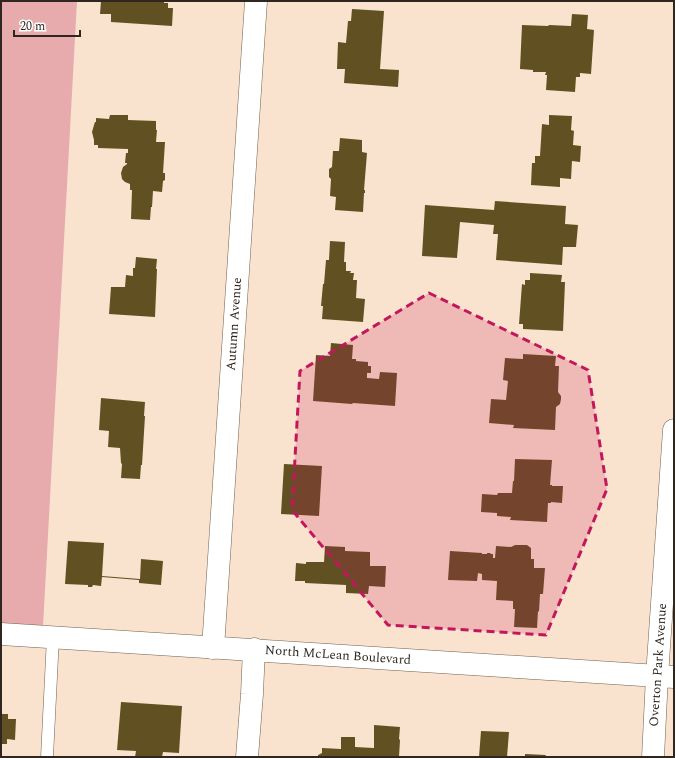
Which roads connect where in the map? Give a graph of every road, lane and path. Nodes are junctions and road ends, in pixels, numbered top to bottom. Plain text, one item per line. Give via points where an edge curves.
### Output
1 (256, 1) edge
2 (674, 430) edge
3 (1, 634) edge
4 (53, 637) junction
5 (213, 648) junction
6 (254, 649) junction
7 (666, 677) edge
8 (47, 757) edge
9 (247, 757) edge
10 (653, 757) edge

1 - 5 street, Autumn Avenue
2 - 7 street, Overton Park Avenue
3 - 4 street, North McLean Boulevard
4 - 5 street, North McLean Boulevard
4 - 8 lane
5 - 6 street, North McLean Boulevard
6 - 7 street, North McLean Boulevard
6 - 9 street
7 - 10 street, Overton Park Avenue

